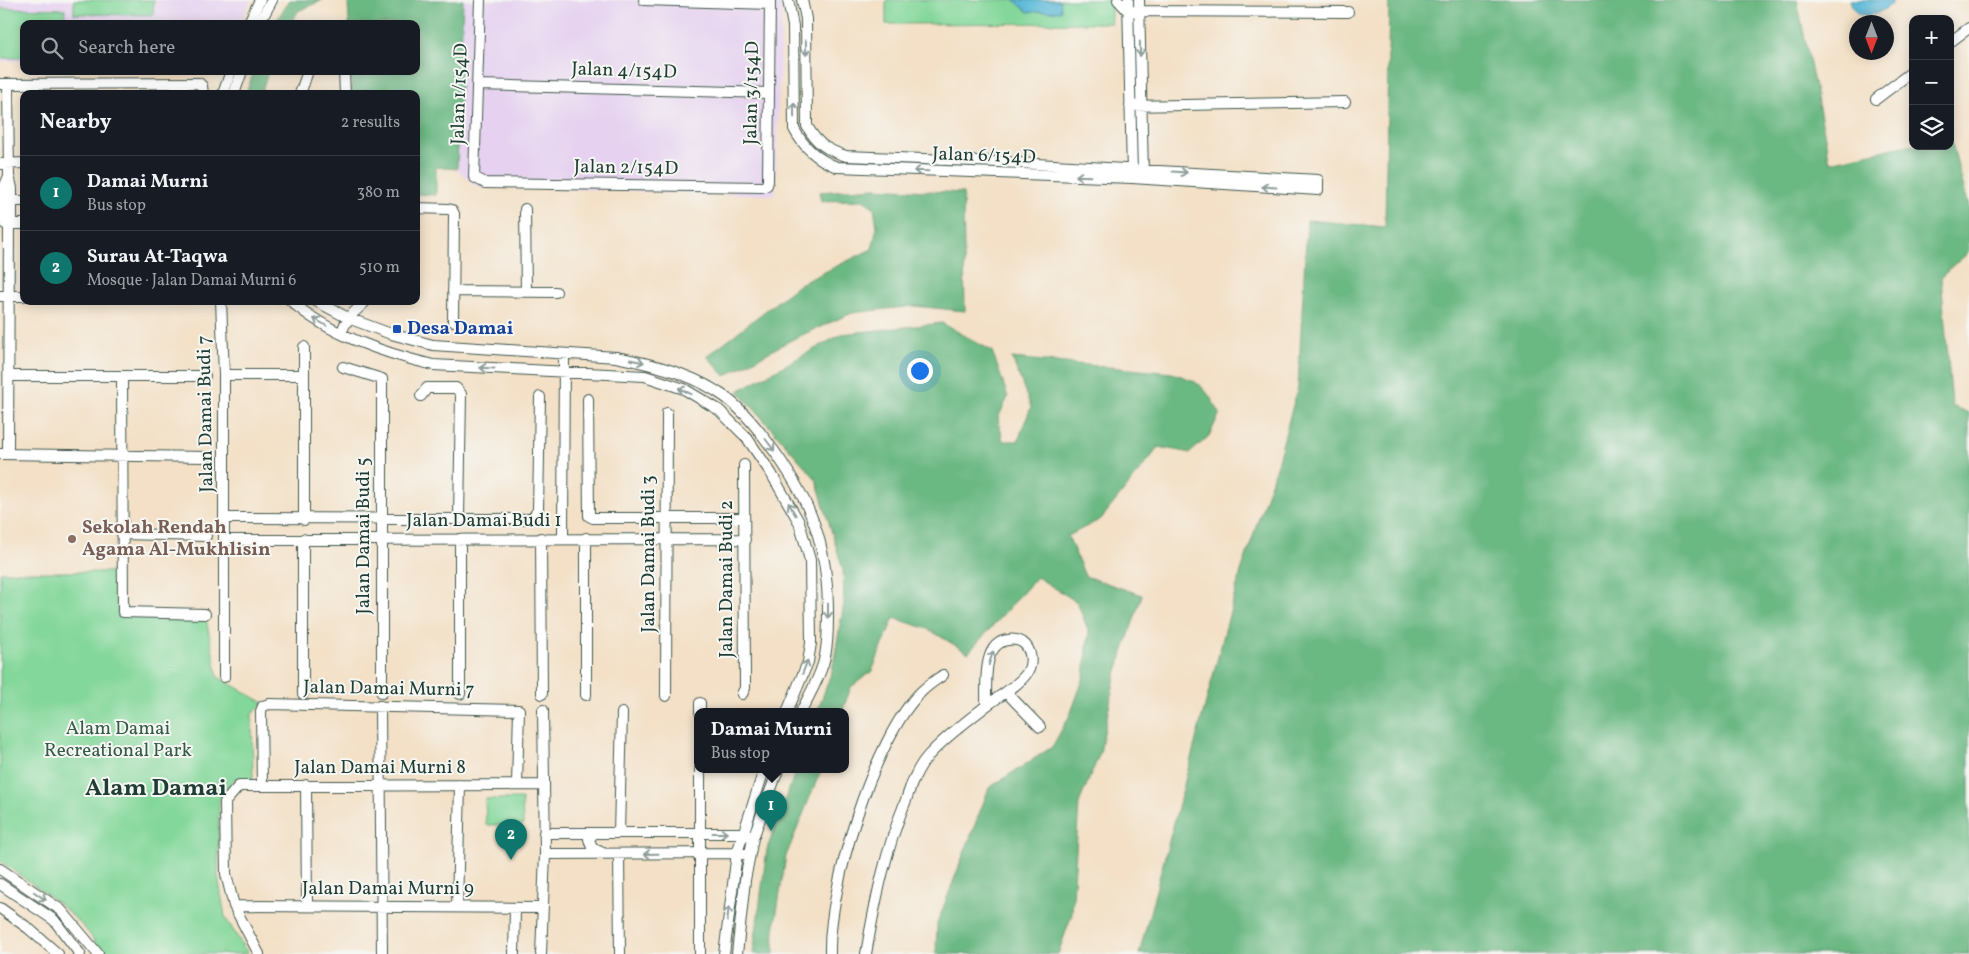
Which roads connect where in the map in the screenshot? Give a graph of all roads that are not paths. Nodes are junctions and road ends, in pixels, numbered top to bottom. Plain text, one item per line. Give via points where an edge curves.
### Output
1 (260, 0) edge
2 (272, 0) edge
3 (480, 0) edge
4 (644, 0) edge
5 (788, 0) edge
6 (802, 0) edge
7 (1118, 0) edge
8 (770, 2) edge
9 (1128, 5) edge
10 (1139, 5) edge
11 (1348, 12) dead end
12 (250, 20) edge
13 (261, 20) edge
14 (1969, 28) edge
15 (1954, 39) edge
16 (1909, 74) edge
17 (230, 75) edge
18 (241, 75) edge
19 (307, 75) edge
20 (344, 75) edge
21 (4, 84) edge
22 (477, 84) junction
23 (203, 90) edge
24 (224, 90) edge
25 (235, 90) edge
26 (301, 90) edge
27 (345, 90) edge
28 (769, 93) junction
29 (1876, 99) dead end
30 (1345, 102) dead end
31 (1130, 106) junction
32 (1141, 106) junction
33 (4, 164) edge
34 (20, 164) edge
35 (1137, 174) junction
36 (485, 183) joint
37 (767, 185) joint
38 (1318, 185) dead end
39 (5, 188) edge
40 (20, 188) edge
41 (20, 200) edge
42 (5, 201) edge
43 (420, 208) edge
44 (525, 209) dead end
45 (4, 224) edge
46 (20, 224) edge
47 (453, 291) junction
48 (526, 292) junction
49 (556, 292) dead end
50 (4, 296) edge
51 (20, 296) edge
52 (221, 305) edge
53 (296, 305) edge
54 (332, 305) edge
55 (353, 310) edge
56 (453, 321) dead end
57 (341, 333) junction
58 (304, 347) dead end
59 (564, 354) junction
60 (343, 367) dead end
61 (536, 371) junction
62 (563, 372) junction
63 (590, 373) junction
64 (224, 375) junction
65 (304, 375) junction
66 (9, 376) junction
67 (122, 376) junction
68 (205, 376) dead end
69 (563, 394) junction
70 (421, 396) dead end
71 (540, 397) dead end
72 (588, 399) dead end
73 (667, 413) dead end
74 (4, 454) edge
75 (122, 456) junction
76 (206, 457) dead end
77 (744, 465) dead end
78 (224, 518) junction
79 (459, 518) junction
80 (667, 518) junction
81 (744, 518) junction
82 (381, 519) junction
83 (304, 520) junction
84 (122, 534) junction
85 (206, 536) dead end
86 (541, 538) junction
87 (563, 538) junction
88 (586, 538) junction
89 (666, 538) junction
90 (381, 539) junction
91 (460, 539) junction
92 (744, 539) junction
93 (224, 540) junction
94 (303, 540) junction
95 (828, 588) junction
96 (812, 590) junction
97 (205, 614) dead end
98 (943, 675) dead end
99 (224, 677) dead end
100 (1006, 692) junction
101 (382, 693) dead end
102 (303, 694) dead end
103 (460, 694) dead end
104 (542, 694) dead end
105 (586, 694) dead end
106 (742, 694) dead end
107 (666, 696) dead end
108 (380, 706) junction
109 (986, 706) junction
110 (789, 708) edge
111 (803, 708) edge
112 (543, 710) dead end
113 (622, 713) dead end
114 (1040, 727) dead end
115 (700, 773) edge
116 (763, 773) edge
117 (777, 773) edge
118 (306, 785) junction
119 (380, 785) junction
120 (460, 785) junction
121 (518, 785) junction
122 (544, 785) junction
123 (262, 786) junction
124 (544, 833) junction
125 (594, 833) junction
126 (619, 833) junction
127 (699, 833) junction
128 (742, 833) junction
129 (753, 838) junction
130 (736, 853) junction
131 (545, 854) junction
132 (604, 854) junction
133 (619, 854) junction
134 (700, 854) junction
135 (749, 855) junction
136 (0, 868) edge
137 (0, 884) edge
138 (234, 906) junction
139 (307, 906) junction
140 (381, 907) junction
141 (456, 907) junction
142 (0, 908) edge
143 (515, 908) junction
144 (542, 908) junction
145 (58, 954) edge
146 (80, 954) edge
147 (98, 954) edge
148 (259, 954) edge
149 (382, 954) edge
150 (514, 954) edge
151 (541, 954) edge
152 (620, 954) edge
153 (700, 954) edge
154 (724, 954) edge
155 (737, 954) edge
156 (830, 954) edge
157 (866, 954) edge

1 - 12 street
2 - 13 street
3 - 22 street, Jalan 1/154D
4 - 8 street
35 -> 5 street, Jalan 6/154D via 851,168 825,162 802,144 794,129 793,26
6 -> 35 street, Jalan 6/154D via 806,19 807,126 829,151 846,156
7 - 9 street
8 - 28 street, Jalan 3/154D
9 - 10 street
9 - 31 street
10 - 11 street
10 -> 32 street
14 - 15 street
16 - 29 street
17 - 24 street
18 - 25 street
19 - 26 street
20 - 27 street
21 - 23 street via 198,83
21 - 33 street
22 - 28 street, Jalan 4/154D
22 - 36 street, Jalan 1/154D via 474,177
28 - 37 street, Jalan 3/154D
30 - 32 street
31 - 32 street
31 - 35 street
32 - 35 street
33 - 34 street
33 - 39 street via 9,176
35 - 38 street, Jalan 6/154D
36 - 37 street, Jalan 2/154D
39 - 40 street
39 - 42 street
41 - 42 street
42 - 45 street
43 - 47 street via 448,209 454,214
44 - 48 street
45 - 46 street
45 - 50 street
47 - 48 street
47 - 56 street
48 - 49 street
50 - 51 street
50 - 66 street
52 - 64 street, Jalan Damai Budi 7
57 -> 53 street
54 - 55 street
55 - 57 street
55 - 59 street via 398,336 433,345
61 -> 57 street via 433,365 408,359
58 - 65 street
59 - 62 street
59 -> 95 street via 616,357 678,372 716,390 732,403 752,421 786,466 810,509 820,535
60 - 82 street, Jalan Damai Budi 5 via 382,379
61 - 62 street
61 - 69 street via 553,378
62 - 63 street
62 - 69 street
63 - 69 street via 573,377
96 -> 63 street via 810,560 799,522 747,438 719,410 684,389 645,376
64 - 65 street
64 - 78 street, Jalan Damai Budi 7
65 - 83 street
66 - 67 street
66 - 74 street
67 - 68 street
67 - 75 street
69 - 87 street
70 - 79 street via 427,388 456,388 461,394
71 - 79 street via 536,516
72 - 80 street via 589,516
73 - 80 street, Jalan Damai Budi 3
74 - 75 street
75 - 76 street
75 - 84 street
77 - 81 street, Jalan Damai Budi 2
78 - 83 street
78 - 93 street, Jalan Damai Budi 7
79 - 82 street
80 - 81 street
80 - 89 street, Jalan Damai Budi 3
81 - 92 street, Jalan Damai Budi 2
82 - 83 street
82 - 90 street, Jalan Damai Budi 5
84 - 85 street
84 - 97 street via 123,612
86 - 87 street, Jalan Damai Budi 1
86 - 91 street, Jalan Damai Budi 1
86 - 104 street
87 - 88 street, Jalan Damai Budi 1
88 - 89 street, Jalan Damai Budi 1
88 - 105 street
89 - 92 street, Jalan Damai Budi 1
89 - 107 street, Jalan Damai Budi 3
90 - 91 street, Jalan Damai Budi 1
90 - 94 street, Jalan Damai Budi 1
90 - 101 street, Jalan Damai Budi 5
91 - 103 street
92 - 106 street, Jalan Damai Budi 2
93 - 94 street, Jalan Damai Budi 1
93 - 99 street, Jalan Damai Budi 7
94 - 102 street
95 - 96 street
95 -> 111 street via 828,627 823,664
110 -> 96 street via 808,662 812,636
98 - 156 street via 921,692 899,721 870,780 850,838 836,904
100 - 109 street
109 -> 100 street via 990,655 1004,640 1021,641 1028,647 1031,664 1027,673
100 - 114 street
108 - 119 street
108 - 121 street, Jalan Damai Murni 7 via 519,710
108 - 123 street, Jalan Damai Murni 7 via 263,706
109 - 157 street via 937,747 914,778 895,826 874,902
112 - 122 street
113 - 126 street
115 - 127 street
116 - 128 street
117 - 129 street
118 - 119 street, Jalan Damai Murni 8
118 - 123 street, Jalan Damai Murni 8
118 - 139 street
119 - 120 street, Jalan Damai Murni 8
119 - 140 street
120 - 121 street, Jalan Damai Murni 8
120 - 141 street
121 - 122 street, Jalan Damai Murni 8
122 - 124 street
123 - 138 street, Jalan Damai Murni 8 via 239,786 225,802 226,874
124 - 125 street
124 - 131 street
125 - 126 street
125 - 132 street via 589,839 592,848
126 - 127 street
127 -> 128 street
127 - 134 street
128 - 129 street
128 - 130 street
129 - 135 street
130 - 134 street
130 - 135 street
154 -> 130 street
131 - 132 street
131 - 144 street
132 - 133 street
134 -> 133 street
133 - 152 street
134 - 153 street
135 - 155 street
136 -> 147 street via 61,910
137 - 146 street via 54,920
138 - 139 street, Jalan Damai Murni 9
138 - 148 street
139 - 140 street, Jalan Damai Murni 9
140 - 141 street, Jalan Damai Murni 9
140 - 149 street
141 - 143 street, Jalan Damai Murni 9
142 - 145 street
143 - 144 street, Jalan Damai Murni 9
143 - 150 street
144 - 151 street

